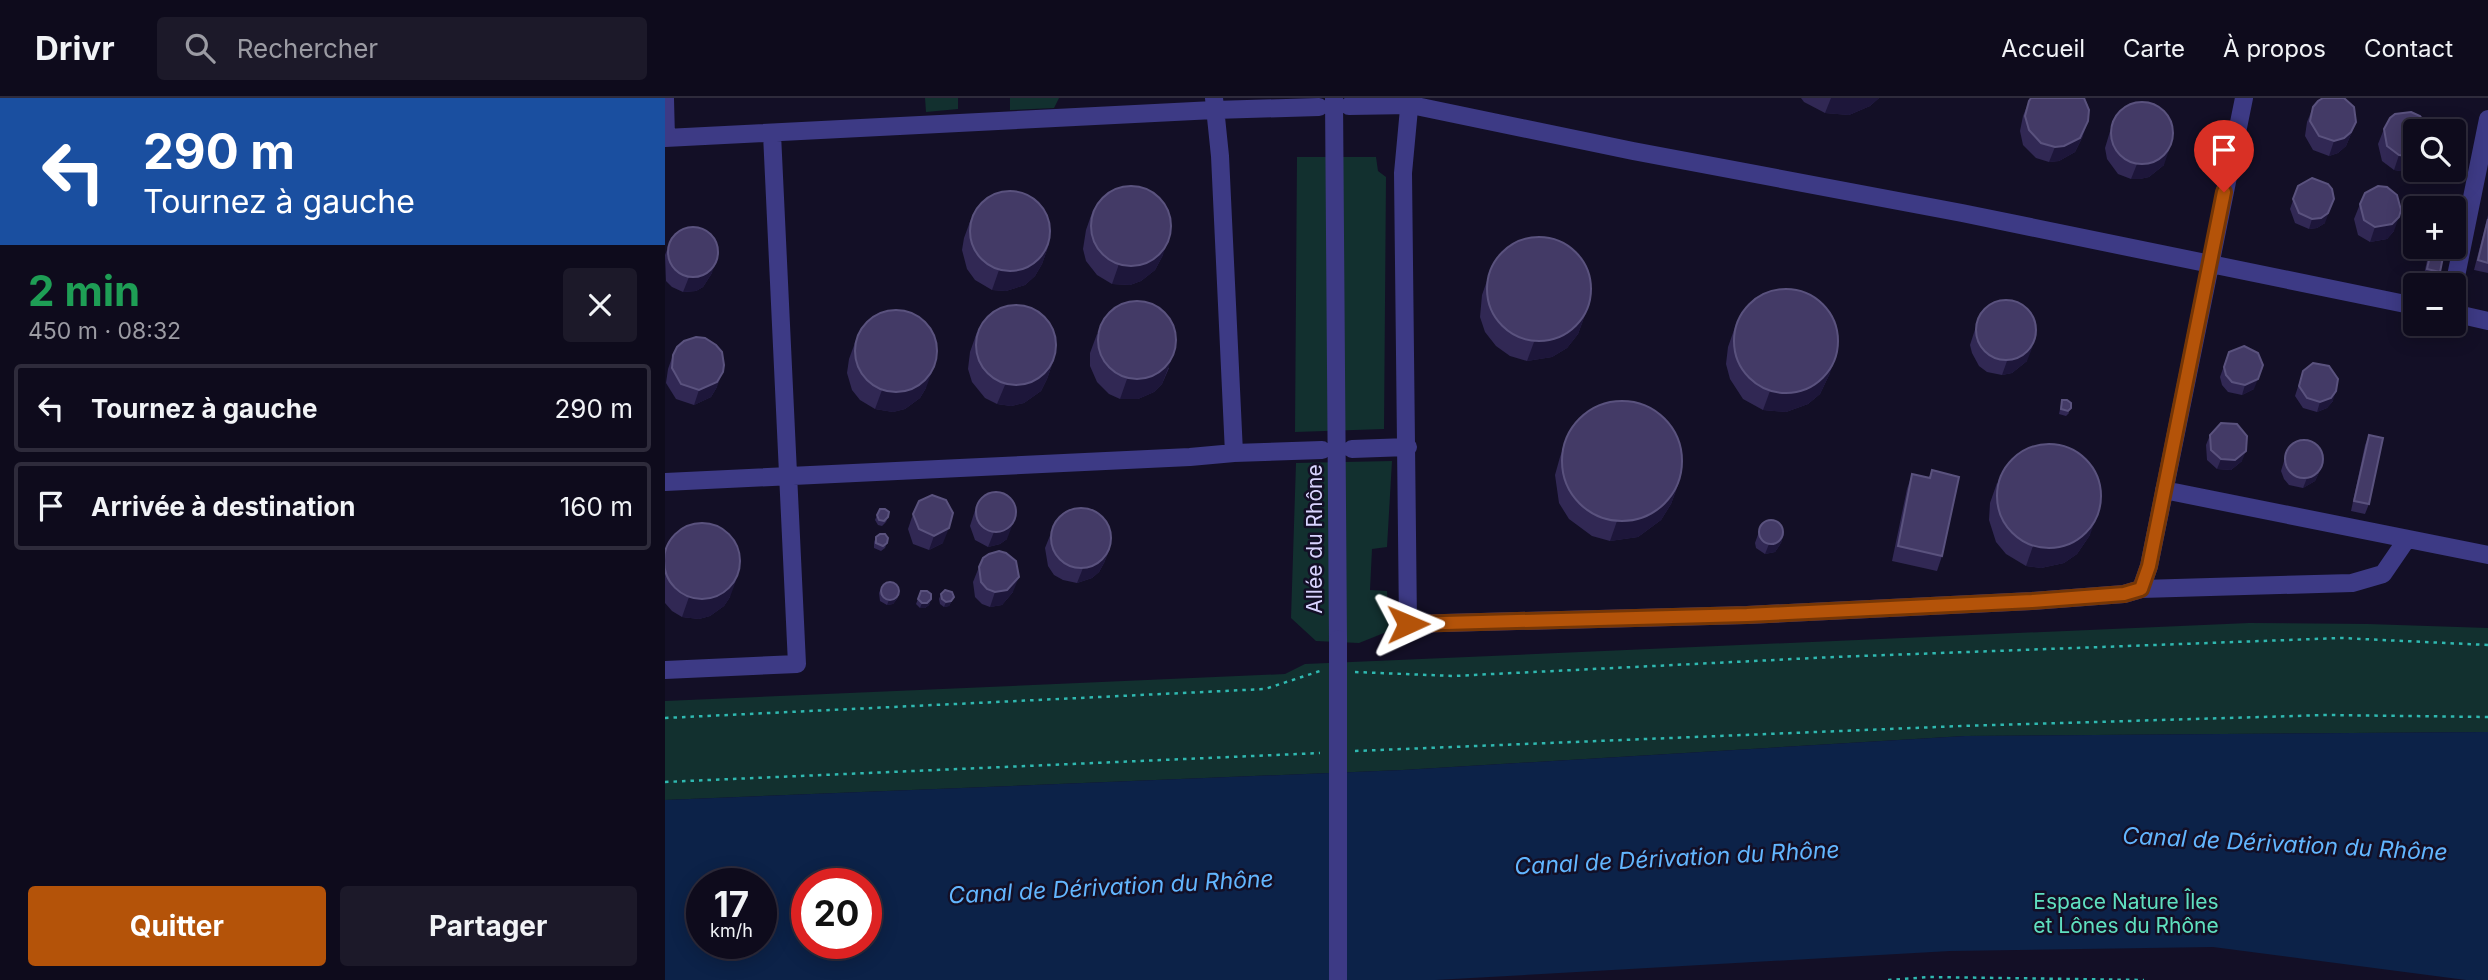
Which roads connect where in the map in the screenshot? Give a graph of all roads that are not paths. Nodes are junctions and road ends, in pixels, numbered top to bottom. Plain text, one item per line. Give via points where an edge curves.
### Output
1 (2244, 98) edge
2 (665, 99) edge
3 (1411, 101) edge
4 (1214, 104) edge
5 (1334, 104) edge
6 (2488, 120) edge
7 (772, 134) junction
8 (665, 138) edge
9 (2210, 264) junction
10 (2457, 273) edge
11 (2403, 304) edge
12 (2466, 316) edge
13 (2488, 321) edge
14 (1408, 447) junction
15 (1352, 449) dead end
16 (1322, 450) dead end
17 (1234, 453) junction
18 (788, 476) junction
19 (665, 482) edge
20 (2164, 490) junction
21 (2407, 539) junction
22 (2488, 555) edge
23 (2141, 589) junction
24 (665, 670) edge
25 (1338, 980) edge

1 - 9 street
2 - 8 street
3 - 5 street
3 - 9 street via 1633,151
3 - 14 street via 1403,173
4 - 5 street
4 - 7 street
4 - 17 street
5 - 25 street, Allée du Rhône, bridge
6 - 10 street
7 - 8 street
7 - 18 street
9 - 11 street
9 - 20 street
12 - 13 street
14 - 15 street
14 - 23 street via 1408,624 1747,615 2019,602
16 - 17 street
17 - 18 street
18 - 19 street
18 - 24 street via 797,664
20 - 21 street
20 - 23 street
21 - 22 street
21 - 23 street via 2383,573 2352,583

